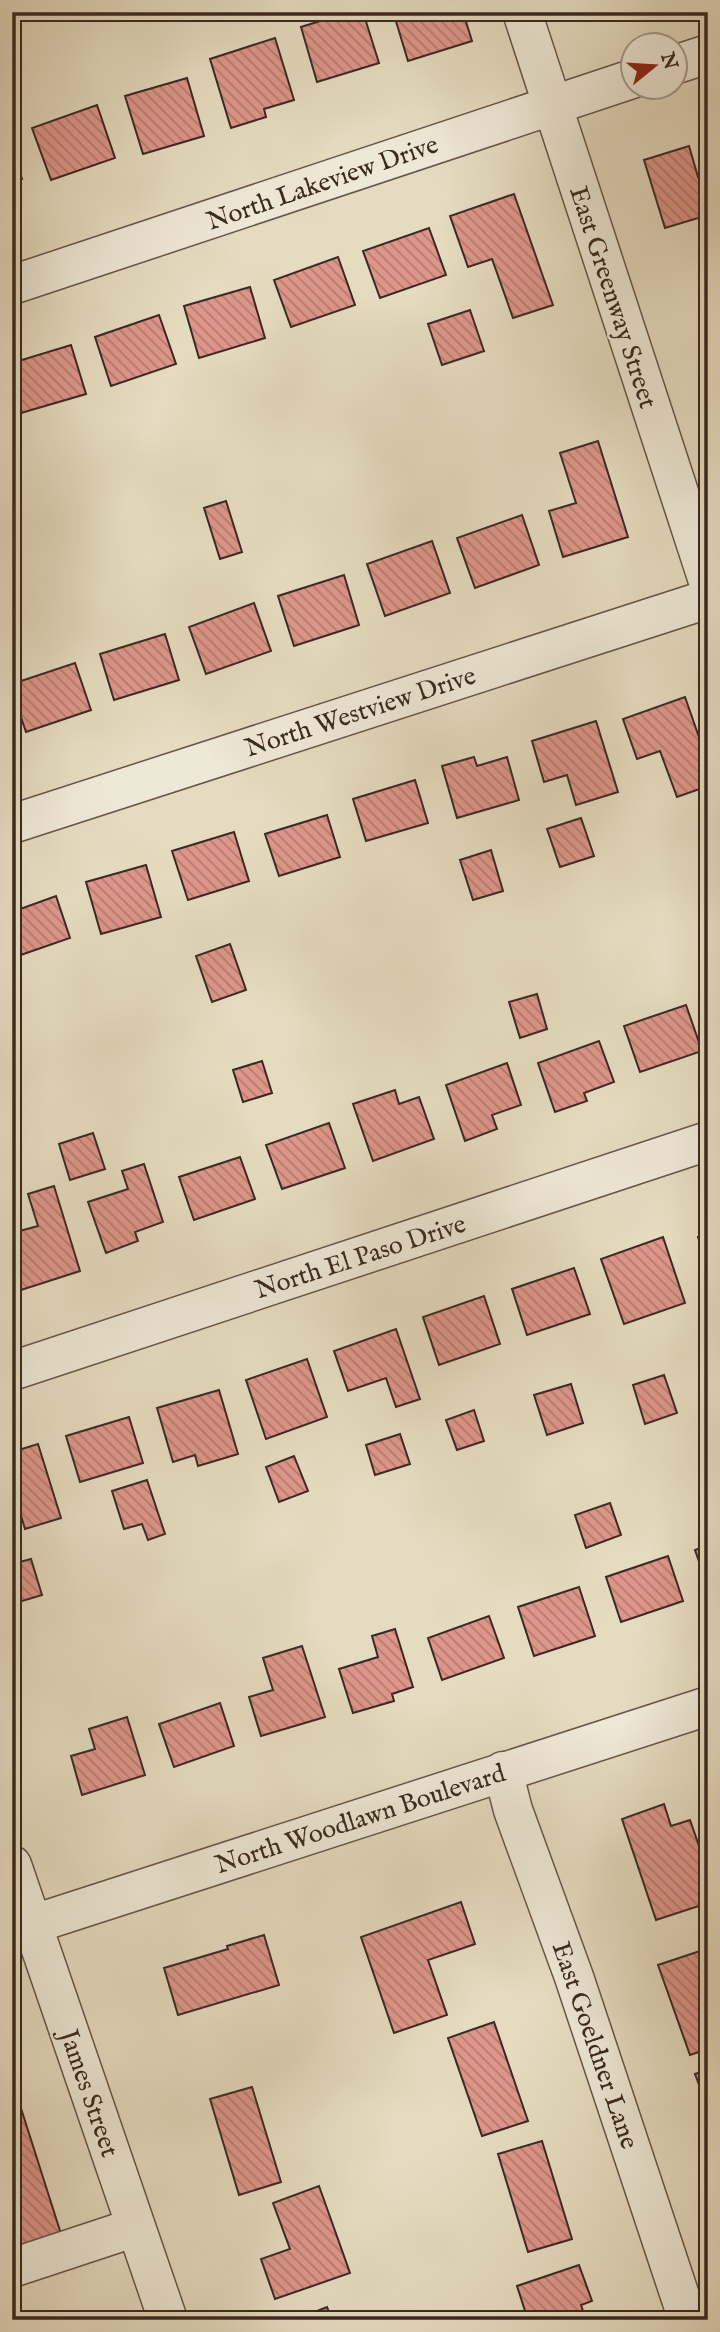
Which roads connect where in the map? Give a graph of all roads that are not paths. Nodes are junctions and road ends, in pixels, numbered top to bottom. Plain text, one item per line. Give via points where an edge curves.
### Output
1 (522, 12) edge
2 (708, 54) edge
3 (688, 60) edge
4 (618, 84) edge
5 (552, 105) junction
6 (12, 285) edge
7 (708, 581) edge
8 (708, 599) edge
9 (12, 824) edge
10 (708, 1141) edge
11 (12, 1371) edge
12 (708, 1706) edge
13 (503, 1771) junction
14 (12, 1865) edge
15 (22, 1928) edge
16 (136, 2227) junction
17 (12, 2268) edge
18 (168, 2320) edge
19 (688, 2320) edge

1 - 5 street, East Greenway Street
2 - 3 street
4 - 5 street, North Lakeview Drive
5 - 6 street, North Lakeview Drive
5 - 7 street, East Greenway Street
8 - 9 street, North Westview Drive
10 - 11 street, North El Paso Drive
12 - 13 street, North Woodlawn Boulevard
13 - 15 street, North Woodlawn Boulevard
13 - 19 street, East Goeldner Lane
14 - 15 street, James Street
15 - 16 street, James Street
16 - 17 street
16 - 18 street, James Street

